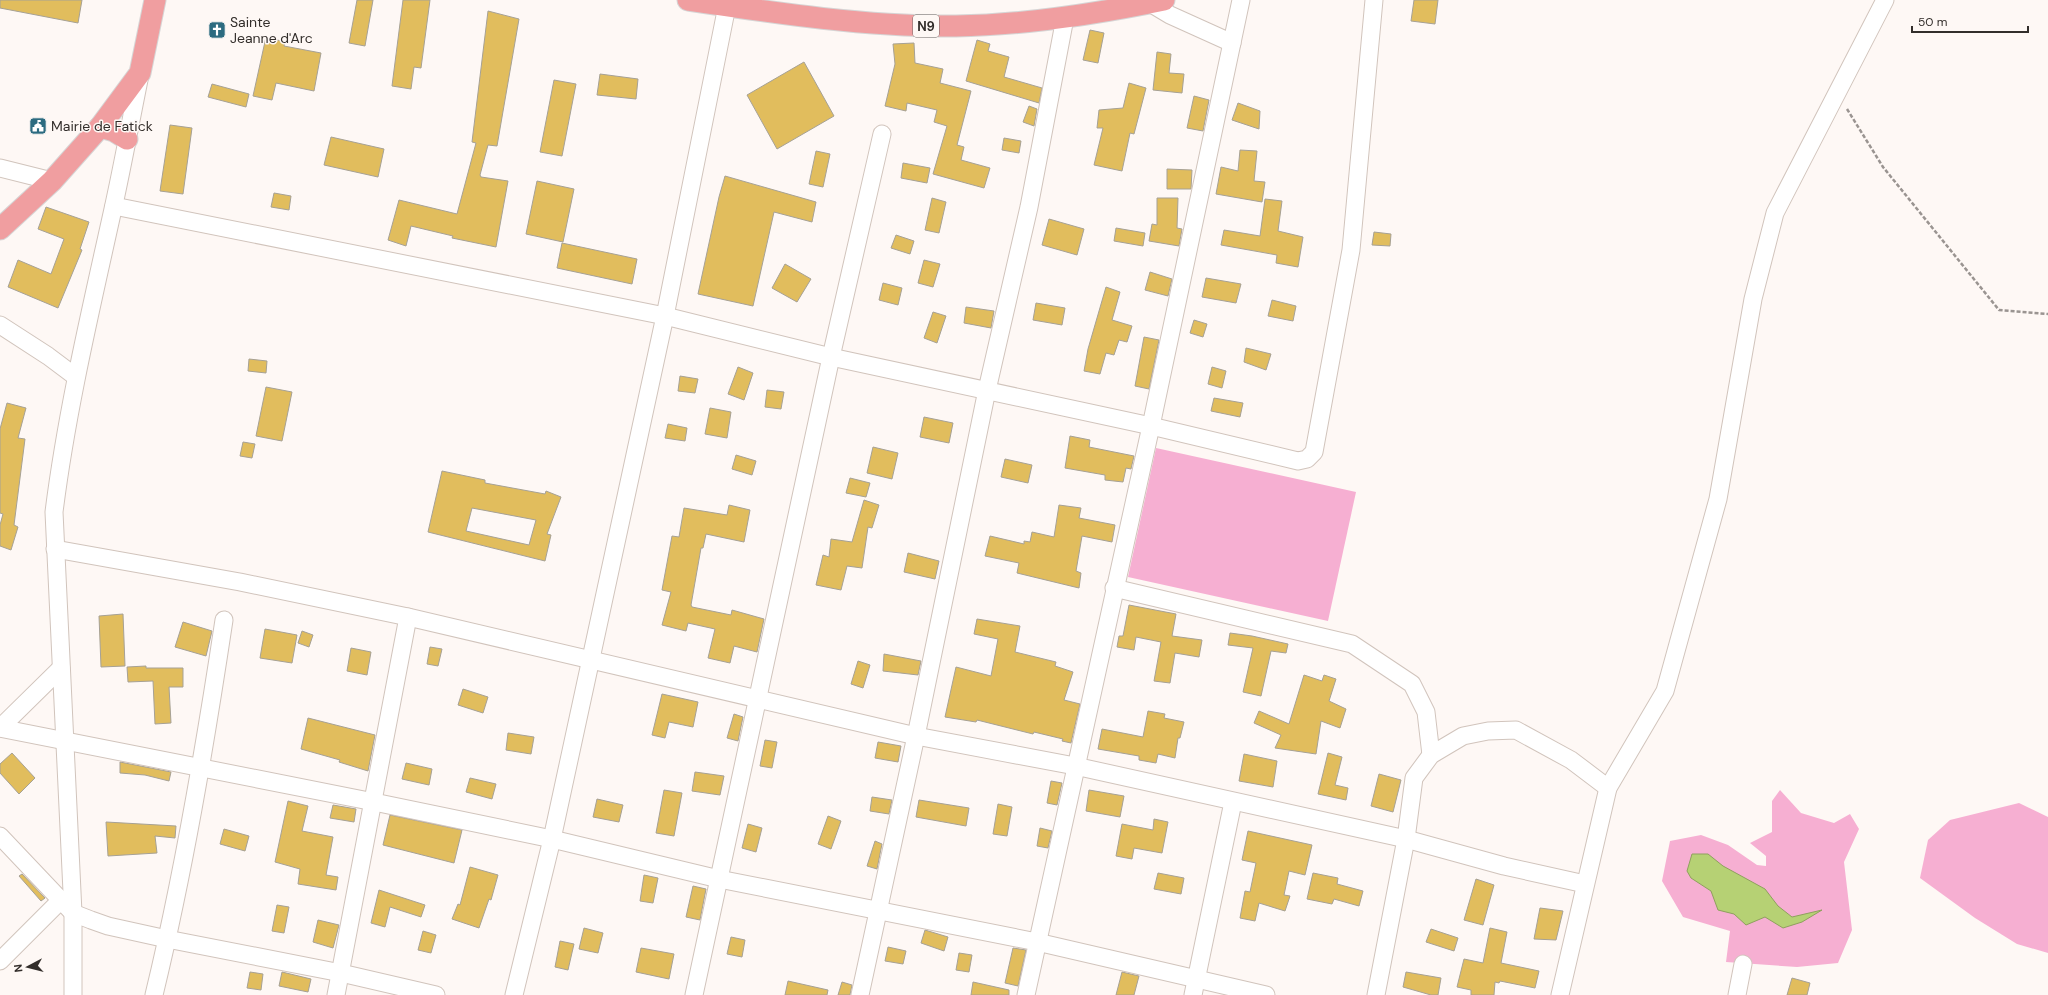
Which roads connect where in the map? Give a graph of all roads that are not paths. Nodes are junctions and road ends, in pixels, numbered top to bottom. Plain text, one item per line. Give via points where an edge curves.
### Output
1 (155, 0) edge
2 (688, 0) edge
3 (1241, 0) edge
4 (1374, 0) edge
5 (1885, 0) edge
6 (1154, 1) edge
7 (727, 6) junction
8 (1065, 18) junction
9 (1232, 43) junction
10 (140, 73) junction
11 (100, 127) junction
12 (882, 134) dead end
13 (127, 139) junction
14 (0, 168) edge
15 (52, 181) junction
16 (114, 206) junction
17 (0, 229) edge
18 (665, 316) junction
19 (0, 325) edge
20 (830, 357) junction
21 (76, 377) junction
22 (988, 390) junction
23 (1151, 426) junction
24 (55, 549) junction
25 (1114, 588) junction
26 (408, 617) junction
27 (224, 620) dead end
28 (590, 658) junction
29 (61, 668) junction
30 (758, 700) junction
31 (0, 728) edge
32 (916, 736) junction
33 (64, 739) junction
34 (1431, 755) junction
35 (1075, 766) junction
36 (202, 767) junction
37 (1608, 788) junction
38 (374, 802) junction
39 (1233, 802) junction
40 (0, 836) edge
41 (552, 839) junction
42 (1406, 839) junction
43 (719, 879) junction
44 (1586, 884) junction
45 (61, 900) junction
46 (877, 911) junction
47 (73, 912) junction
48 (167, 939) junction
49 (1037, 942) junction
50 (0, 960) edge
51 (1743, 964) dead end
52 (341, 973) junction
53 (1197, 978) junction
54 (73, 995) edge
55 (154, 995) edge
56 (336, 995) edge
57 (436, 995) edge
58 (514, 995) edge
59 (694, 995) edge
60 (860, 995) edge
61 (1026, 995) edge
62 (1193, 995) edge
63 (1266, 995) edge
64 (1376, 995) edge
65 (1560, 995) edge
66 (1737, 995) edge

1 - 10 main road
2 - 7 main road, N9
3 - 9 street
4 - 23 street via 1351,250 1314,452 1307,459 1298,461
5 - 37 street via 1774,213 1753,300 1718,499 1665,691
6 - 8 main road, N9
6 - 9 street via 1170,15
7 - 8 main road, N9 via 908,25 958,26
7 - 18 street
8 - 22 street via 1029,206
9 - 23 street
10 - 11 main road
10 - 13 street
11 - 13 main road via 114,131
11 - 15 main road
12 - 20 street
13 - 16 street
14 - 15 street
15 - 17 main road
16 - 18 street
16 - 21 street
18 - 20 street
18 - 28 street
19 - 21 street
20 - 22 street
20 - 30 street
21 - 24 street via 61,456 54,512
22 - 23 street
22 - 32 street
23 - 25 street
24 - 26 street via 240,582
24 - 29 street
25 - 34 street via 1352,644 1412,684 1426,712
25 - 35 street
26 - 28 street
26 - 38 street
27 - 36 street
28 - 30 street
28 - 41 street
29 - 31 street
29 - 33 street
30 - 32 street
30 - 43 street
31 - 33 street
32 - 35 street
32 - 46 street
33 - 36 street
33 - 47 street
34 - 37 street via 1463,736 1516,730 1571,760
34 - 42 street via 1414,778
35 - 39 street
35 - 49 street
36 - 38 street
36 - 48 street
37 - 44 street
38 - 41 street
38 - 52 street
39 - 42 street
39 - 53 street
40 - 45 street
41 - 43 street
41 - 58 street
42 - 44 street via 1504,866
42 - 64 street
43 - 46 street
43 - 59 street
44 - 65 street
45 - 47 street
45 - 50 street
46 - 49 street
46 - 60 street
47 - 48 street via 108,926
47 - 54 street
48 - 52 street
48 - 55 street
49 - 53 street
49 - 61 street
51 - 66 street
52 - 56 street
52 - 57 street
53 - 62 street
53 - 63 street

